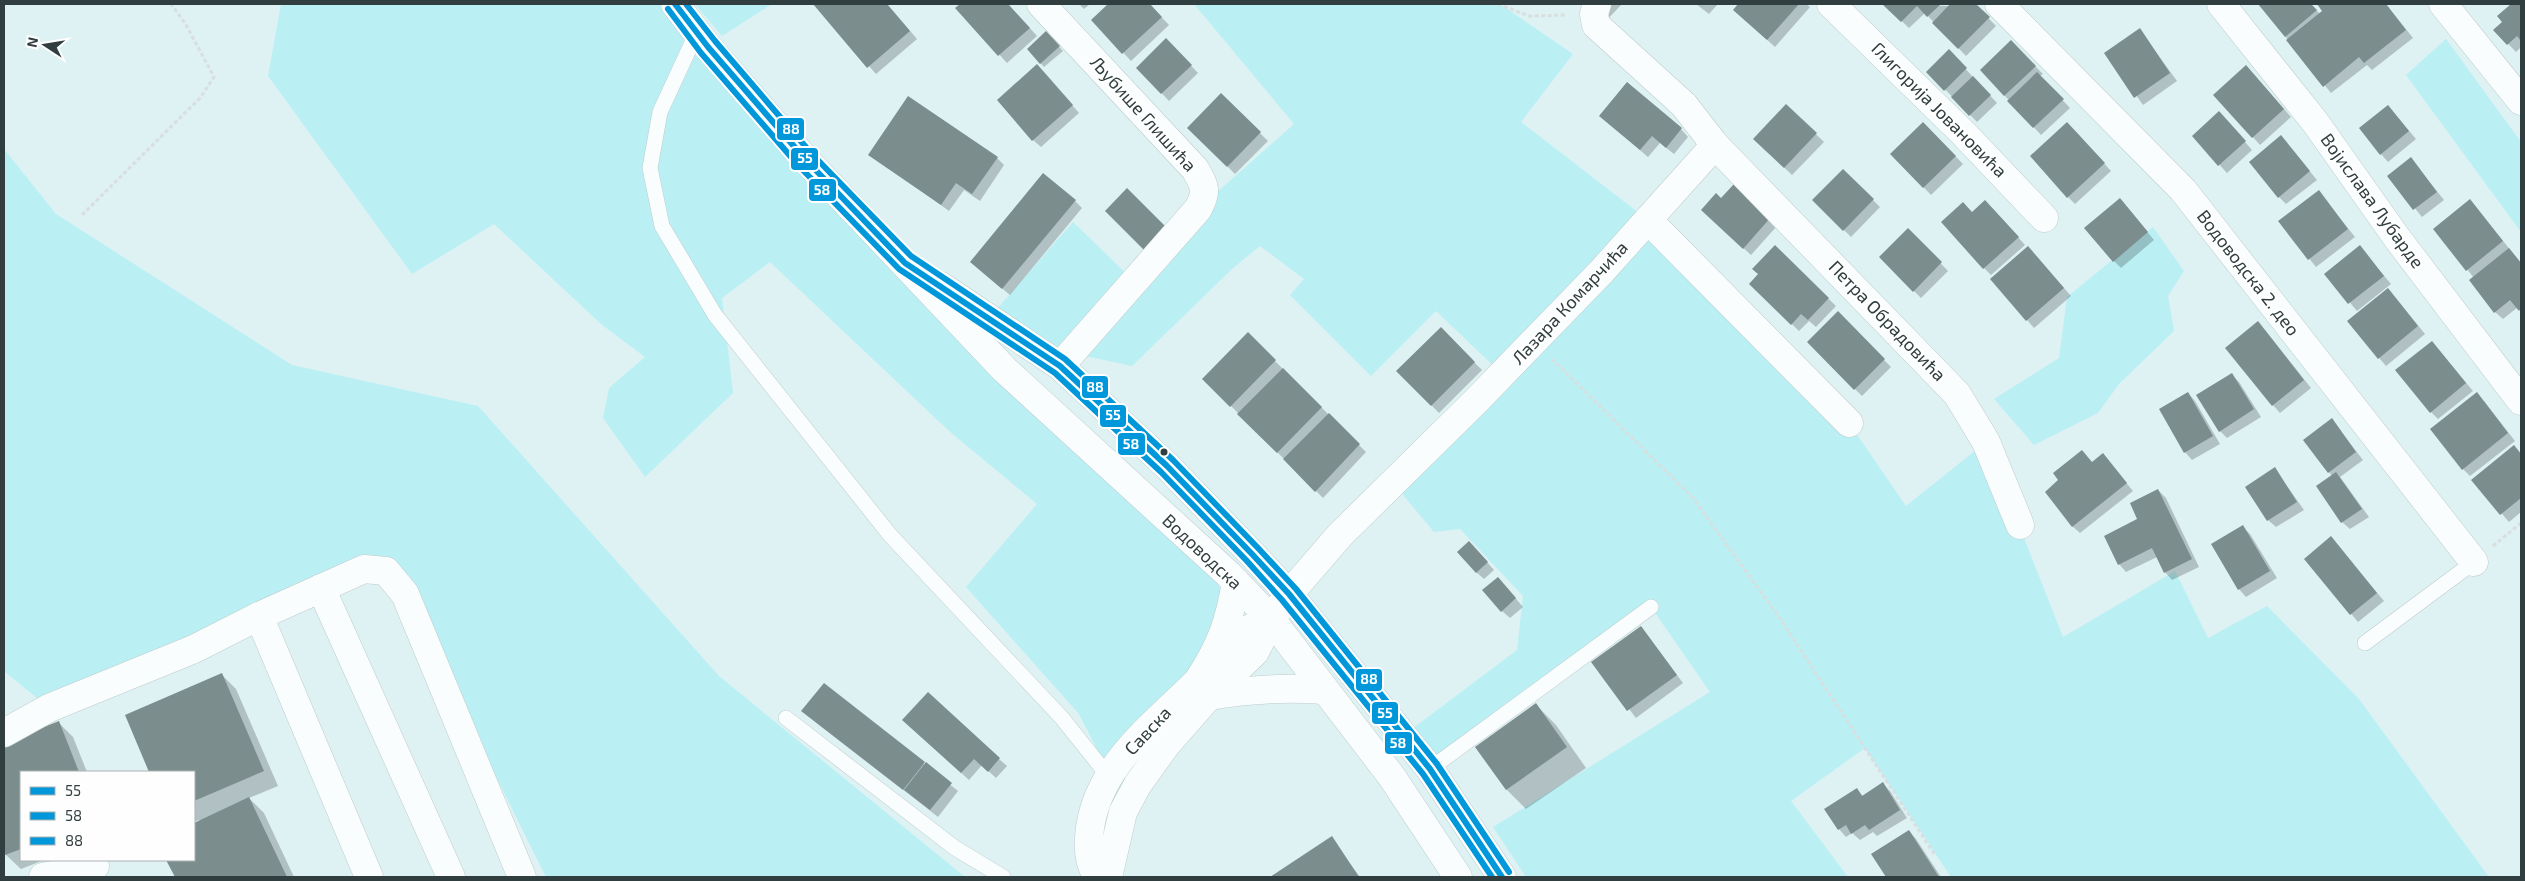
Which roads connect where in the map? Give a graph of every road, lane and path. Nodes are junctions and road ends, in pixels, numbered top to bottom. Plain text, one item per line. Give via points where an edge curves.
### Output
1 (171, 4) edge
2 (675, 4) edge
3 (1041, 4) edge
4 (1498, 4) edge
5 (1831, 4) edge
6 (1999, 4) edge
7 (2221, 4) edge
8 (2443, 4) edge
9 (1596, 9) edge
10 (697, 32) junction
11 (2521, 101) edge
12 (1714, 145) junction
13 (82, 216) dead end
14 (2044, 218) dead end
15 (1648, 220) junction
16 (905, 263) junction
17 (1534, 341) junction
18 (1060, 366) junction
19 (2521, 401) edge
20 (1849, 423) dead end
21 (2521, 523) edge
22 (2020, 525) dead end
23 (2474, 562) junction
24 (1236, 582) junction
25 (321, 588) junction
26 (1289, 594) junction
27 (1651, 607) dead end
28 (259, 616) junction
29 (1270, 619) junction
30 (2365, 643) dead end
31 (1204, 688) junction
32 (1324, 690) junction
33 (786, 718) dead end
34 (4, 733) edge
35 (1430, 769) junction
36 (1108, 777) junction
37 (1935, 855) dead end
38 (95, 866) dead end
39 (42, 877) edge
40 (369, 877) edge
41 (451, 877) edge
42 (522, 877) edge
43 (1004, 877) edge
44 (1098, 877) edge
45 (1108, 877) edge
46 (1458, 877) edge
47 (1502, 877) edge

1 - 13 path via 214,77 200,98
2 - 10 street, Водоводска
3 - 18 street, Љубише Глишића via 1195,170 1205,187 1205,196 1198,208
4 - 9 path via 1529,16
5 - 14 street, Глигорија Јовановића via 1964,134
6 - 23 street, Водоводска 2. део via 2183,190
7 - 19 street, Војислава Лубарде via 2315,122 2397,238
8 - 11 street
9 - 12 street via 1596,25 1684,105
10 - 16 street, Водоводска via 805,159
10 - 36 lane via 660,112 650,168 662,226 715,315 890,535 1062,718
12 - 15 street, Лазара Комарчића
12 - 22 street, Петра Обрадовића via 1958,394 1986,442
15 - 17 street, Лазара Комарчића
15 - 20 street
16 - 18 street, Водоводска
16 - 24 street, Водоводска via 1005,370
17 - 26 street, Лазара Комарчића via 1340,534
17 - 37 path via 1693,498 1781,620
18 - 26 street, Водоводска via 1168,466
21 - 23 path
23 - 30 lane
24 - 29 street, Водоводска
24 - 31 street via 1229,622
25 - 28 street
25 - 41 street
25 - 42 street via 364,569 386,571 405,594
26 - 29 street, Савска
26 - 35 street, Водоводска
27 - 35 lane
28 - 34 street via 194,649 48,708
28 - 40 street
29 - 31 street, Савска via 1239,635
29 - 32 street, Водоводска
31 - 32 street
31 - 36 street, Савска via 1153,722
31 - 45 street, Савска via 1138,784 1123,812
32 - 46 street, Водоводска via 1392,777
33 - 43 lane via 955,848
35 - 47 street, Водоводска
36 - 44 street, Савска via 1094,806 1089,828 1088,852 1092,870
38 - 39 street

